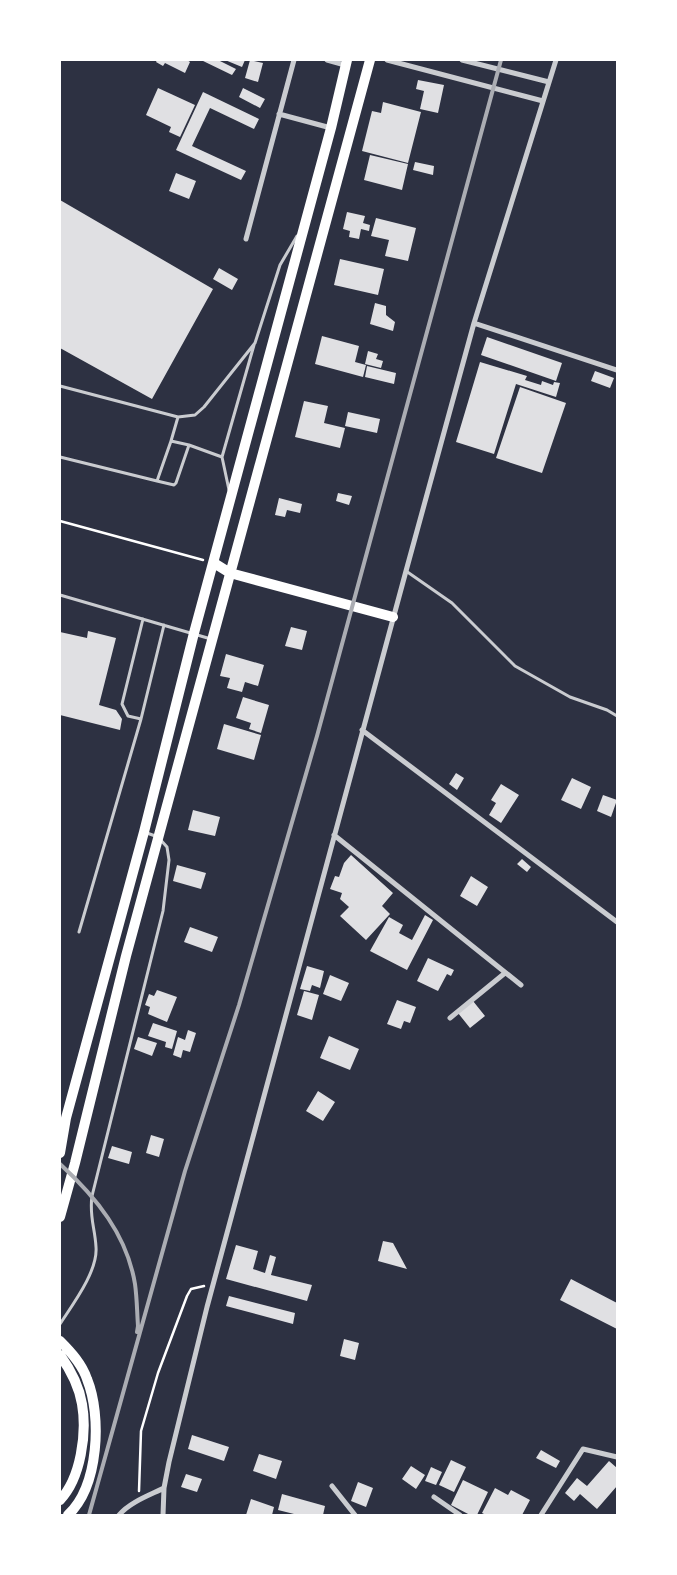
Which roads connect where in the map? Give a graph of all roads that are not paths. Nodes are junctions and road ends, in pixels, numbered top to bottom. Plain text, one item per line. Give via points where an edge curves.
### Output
1 (294, 60) edge
2 (327, 60) edge
3 (370, 60) edge
4 (387, 60) edge
5 (462, 60) edge
6 (556, 60) edge
7 (346, 63) edge
8 (549, 82) junction
9 (543, 101) junction
10 (279, 114) junction
11 (331, 128) junction
12 (307, 220) junction
13 (246, 239) dead end
14 (474, 323) junction
15 (254, 343) junction
16 (617, 370) edge
17 (60, 386) edge
18 (178, 417) junction
19 (171, 441) junction
20 (189, 445) junction
21 (60, 457) edge
22 (222, 457) junction
23 (157, 482) junction
24 (231, 500) junction
25 (214, 562) junction
26 (406, 571) junction
27 (230, 573) junction
28 (60, 596) edge
29 (393, 617) junction
30 (143, 619) junction
31 (164, 625) junction
32 (194, 634) junction
33 (212, 639) junction
34 (617, 716) edge
35 (141, 719) junction
36 (362, 730) junction
37 (144, 832) junction
38 (334, 835) junction
39 (158, 837) junction
40 (617, 922) edge
41 (79, 932) dead end
42 (505, 973) junction
43 (521, 985) dead end
44 (450, 1018) dead end
45 (66, 1118) junction
46 (60, 1128) edge
47 (61, 1149) edge
48 (60, 1217) edge
49 (60, 1324) edge
50 (60, 1341) edge
51 (60, 1355) edge
52 (617, 1457) edge
53 (332, 1486) dead end
54 (164, 1488) junction
55 (434, 1497) dead end
56 (60, 1500) edge
57 (68, 1515) edge
58 (119, 1515) edge
59 (163, 1515) edge
60 (355, 1515) edge
61 (460, 1515) edge
62 (541, 1515) edge

1 - 10 street
2 - 7 street
3 - 27 main road
4 - 9 street
5 - 8 street
6 - 8 street
7 - 11 main road
8 - 9 street
9 - 14 street
10 - 11 street
10 - 13 street
11 - 12 main road
12 - 15 lane via 280,265
12 - 24 main road
14 - 16 street
14 - 26 street
15 - 18 lane via 204,407 195,414
15 - 22 lane
17 - 18 lane
18 - 19 lane
19 - 20 lane
19 - 23 lane
20 - 22 lane
20 - 23 lane via 176,483
21 - 23 lane
22 - 24 lane
24 - 25 main road
25 - 27 main road
25 - 32 main road
26 - 29 street
26 - 34 lane via 452,603 515,666 570,697
27 - 29 main road
27 - 33 main road
28 - 30 lane
29 - 36 street
30 - 31 lane
30 - 35 lane via 122,704 128,716
31 - 32 lane
31 - 35 lane
32 - 33 lane
32 - 37 main road
33 - 39 main road
35 - 41 lane
36 - 38 street
36 - 40 street
37 - 39 lane
37 - 45 main road
38 - 42 street
38 - 54 street via 214,1284
39 - 48 main road
39 - 49 lane via 167,847 169,860 163,911 92,1196 90,1209 96,1248 90,1275
42 - 43 street
42 - 44 street
45 - 46 main road
45 - 47 main road
50 - 57 main road via 88,1380 97,1426 89,1478 82,1497
51 - 56 main road via 71,1369 82,1404 83,1436 79,1464 71,1487
52 - 62 street via 583,1449
53 - 60 street
54 - 58 street via 139,1500
54 - 59 street
55 - 61 street

